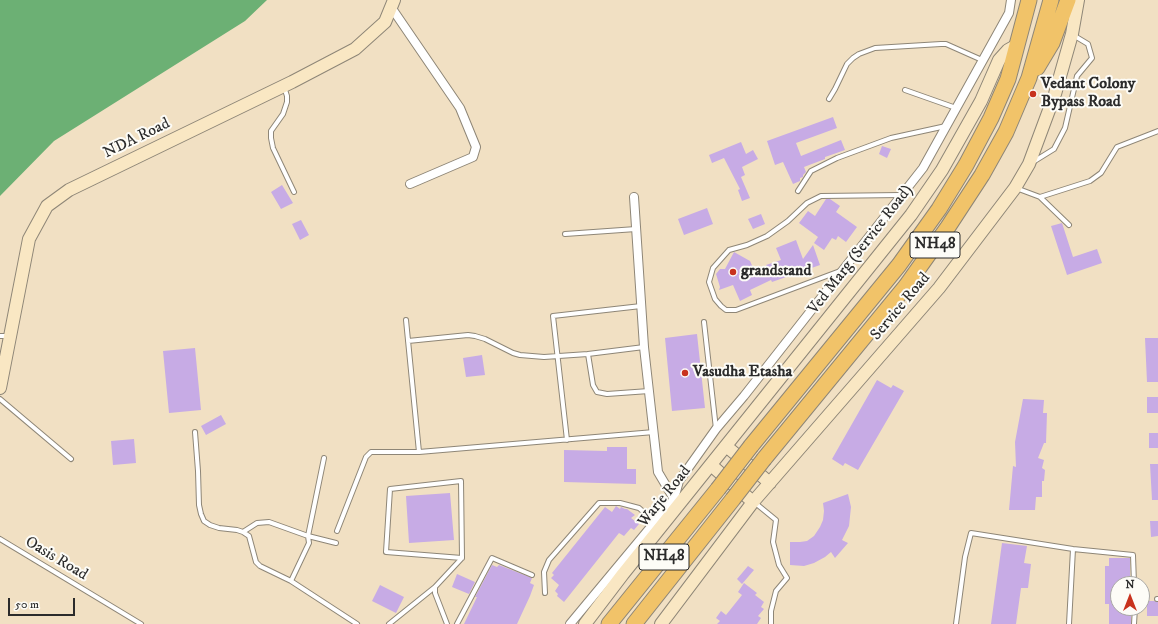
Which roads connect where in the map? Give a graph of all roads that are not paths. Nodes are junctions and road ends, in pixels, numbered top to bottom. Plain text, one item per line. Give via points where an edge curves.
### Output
1 (1011, 0) edge
2 (1029, 0) edge
3 (1051, 0) edge
4 (1068, 0) edge
5 (1078, 0) edge
6 (393, 4) edge
7 (1072, 34) junction
8 (1017, 45) junction
9 (982, 60) junction
10 (1029, 78) junction
11 (283, 87) junction
12 (905, 90) dead end
13 (829, 99) dead end
14 (957, 108) junction
15 (946, 126) junction
16 (1158, 131) edge
17 (1029, 164) junction
18 (410, 184) dead end
19 (1015, 188) junction
20 (798, 191) dead end
21 (294, 192) dead end
22 (901, 195) junction
23 (634, 197) dead end
24 (1040, 197) junction
25 (1069, 225) dead end
26 (636, 229) junction
27 (565, 234) dead end
28 (842, 270) junction
29 (641, 306) junction
30 (406, 320) dead end
31 (704, 322) dead end
32 (5, 336) edge
33 (408, 341) junction
34 (644, 347) junction
35 (588, 354) junction
36 (557, 356) junction
37 (0, 388) edge
38 (649, 391) junction
39 (0, 399) edge
40 (716, 429) junction
41 (195, 432) dead end
42 (654, 432) junction
43 (567, 440) junction
44 (726, 446) junction
45 (419, 452) junction
46 (324, 458) dead end
47 (71, 459) dead end
48 (711, 465) junction
49 (770, 483) junction
50 (753, 502) junction
51 (676, 504) junction
52 (655, 522) junction
53 (337, 531) dead end
54 (243, 532) junction
55 (308, 536) junction
56 (0, 539) edge
57 (336, 543) dead end
58 (1072, 549) junction
59 (462, 558) junction
60 (532, 575) dead end
61 (1134, 576) edge
62 (291, 581) junction
63 (435, 587) junction
64 (545, 593) dead end
65 (140, 624) edge
66 (356, 624) edge
67 (389, 624) edge
68 (447, 624) edge
69 (457, 624) edge
70 (570, 624) edge
71 (585, 624) edge
72 (609, 624) edge
73 (634, 624) edge
74 (661, 624) edge
75 (771, 624) edge
76 (956, 624) edge
77 (1069, 624) edge

1 - 9 street via 1009,13
2 - 8 highway, NH48
3 - 10 highway, NH48
4 - 10 highway via 1052,43
5 - 7 street, Service Road
6 - 11 street, NDA Road via 385,22 355,49
6 - 18 street via 460,108 476,147 473,157
7 - 17 street, Service Road
7 - 17 lane via 1088,44 1092,58 1077,76 1065,128 1054,149
8 - 44 street, Ved Marg (Service Road) via 999,60 981,101 942,170 911,215
8 - 72 highway, NH48, bridge via 1008,79 991,118 939,209 899,265
9 - 13 lane via 946,44 875,48 852,58
9 - 14 street
10 - 73 highway, NH48, bridge via 1006,132 982,175 906,286 764,459
11 - 21 lane via 287,102 283,114 271,131 270,138
11 - 32 street, NDA Road via 69,190 47,206 29,239
12 - 14 lane
14 - 15 street
15 - 20 lane via 891,138 837,158 811,171
15 - 22 street via 923,168
16 - 24 lane via 1117,147 1101,173 1090,181
17 - 19 street, Service Road
19 - 24 lane
19 - 49 street, Service Road via 939,288
22 - 28 street
22 - 28 lane via 821,196 807,203 767,236 729,250 714,268 709,282 715,299 721,306 726,310 736,310
23 - 26 street
24 - 25 lane
26 - 27 lane
26 - 29 street
28 - 40 street
29 - 34 street
29 - 36 lane via 553,316
30 - 33 lane
31 - 40 lane
32 - 37 street, NDA Road
33 - 36 lane via 468,335 484,338 520,356
33 - 45 lane
34 - 35 lane
34 - 38 street
35 - 36 lane
35 - 38 lane via 593,385 597,392 607,394
36 - 43 lane
38 - 42 street
39 - 47 lane
40 - 51 street via 679,481
41 - 54 lane via 201,514 210,525
42 - 43 lane
42 - 51 street via 658,472
43 - 45 lane
44 - 48 street, Ved Marg (Service Road)
44 - 49 street
45 - 53 lane via 371,452 366,457
46 - 55 lane
48 - 50 street
48 - 51 street, Warje Road
49 - 50 street, Service Road
50 - 74 street
50 - 75 lane via 776,520 773,542 778,564 787,578 776,591
51 - 52 street
51 - 71 street, Warje Road
52 - 64 lane via 640,508 620,503 600,504 549,560 544,572
52 - 70 street
54 - 55 lane via 257,523 269,522
54 - 62 lane via 249,536 258,564
55 - 57 lane
55 - 62 lane via 309,543
56 - 65 lane, Oasis Road
58 - 61 lane via 1133,555
58 - 76 lane via 971,533 965,557
58 - 77 lane
59 - 59 lane via 461,481 390,489 386,552
59 - 63 lane
60 - 69 lane via 492,558
62 - 66 lane
63 - 67 lane
63 - 68 lane

